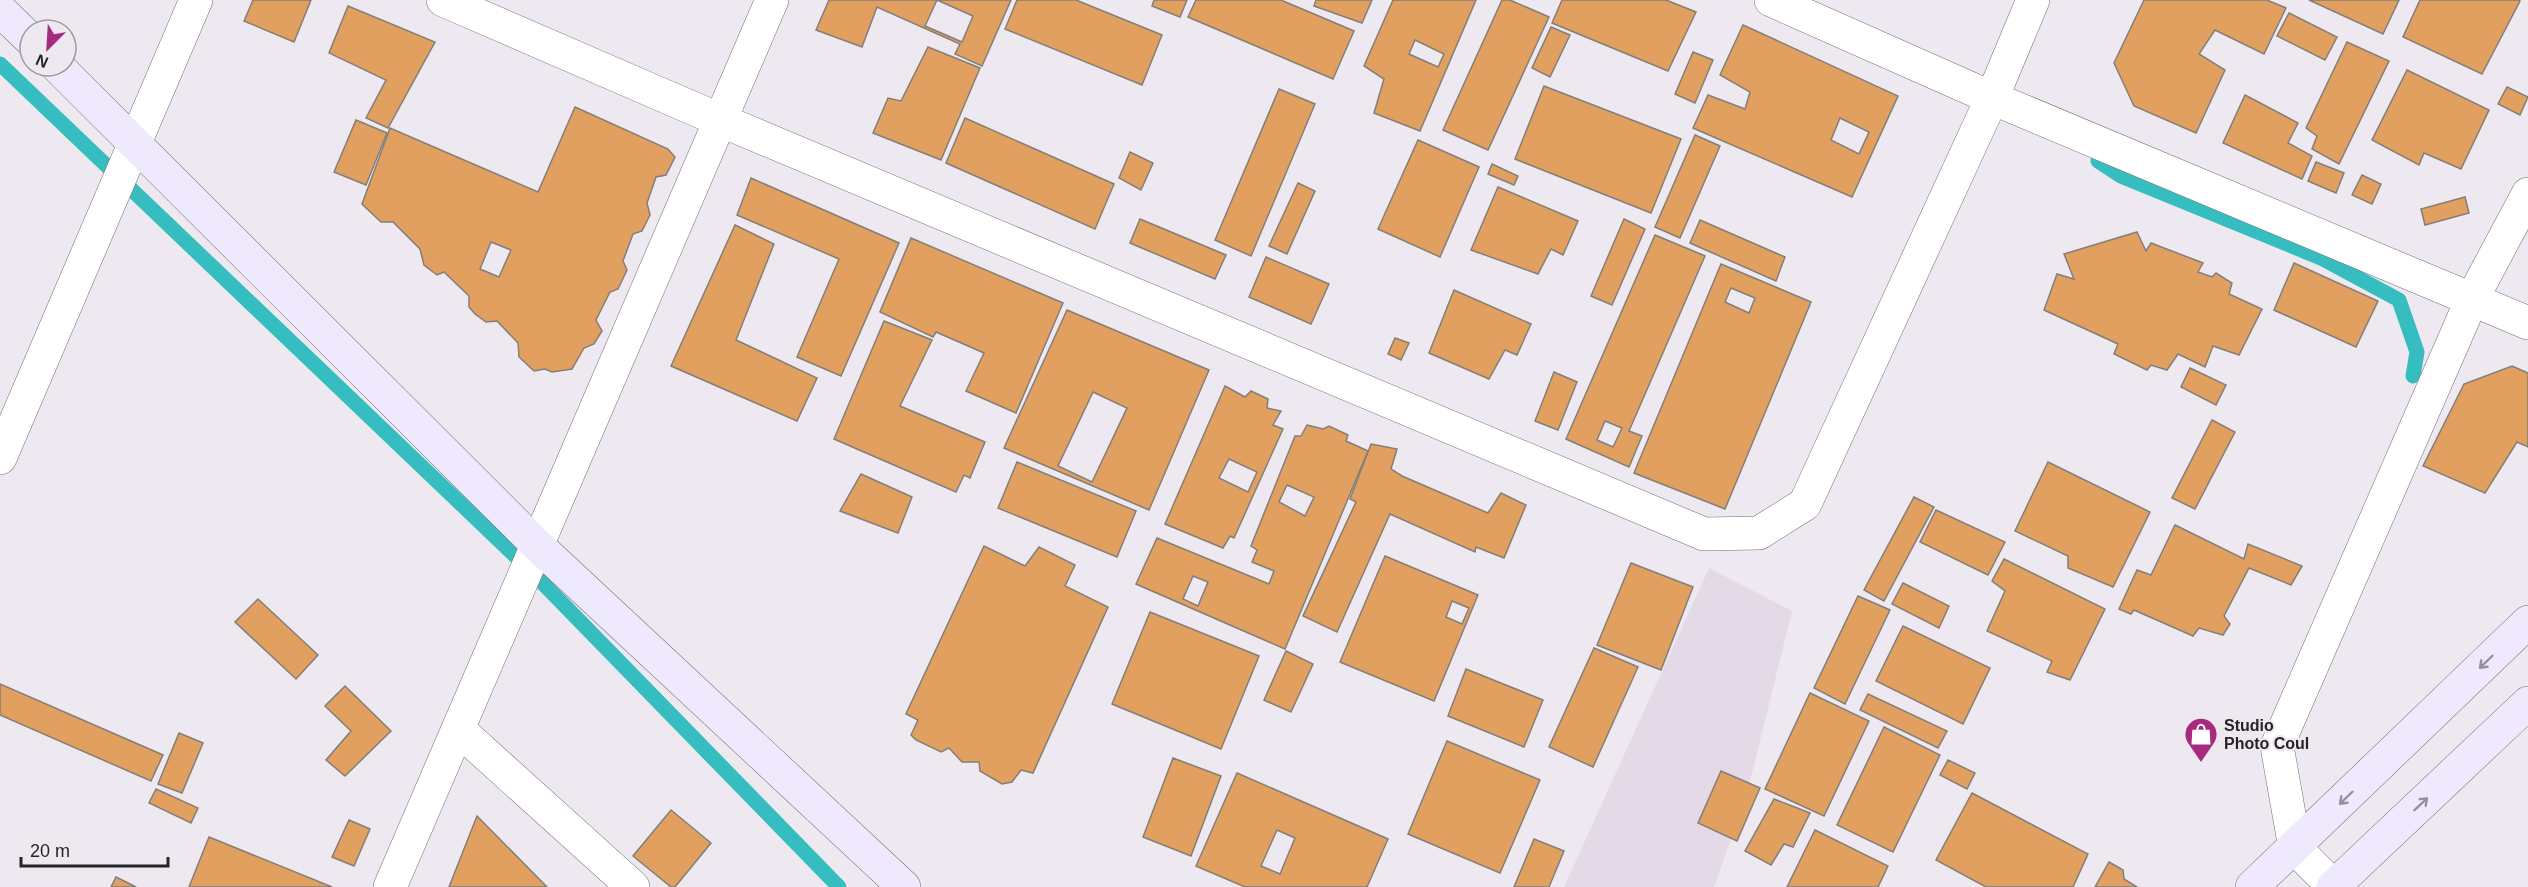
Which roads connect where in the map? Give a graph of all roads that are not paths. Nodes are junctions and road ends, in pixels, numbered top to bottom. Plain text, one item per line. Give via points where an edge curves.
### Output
1 (196, 0) edge
2 (443, 0) edge
3 (772, 0) edge
4 (1771, 0) edge
5 (2033, 0) edge
6 (0, 10) edge
7 (18, 27) edge
8 (69, 78) edge
9 (1992, 98) junction
10 (720, 120) junction
11 (134, 142) junction
12 (2528, 194) edge
13 (2472, 299) junction
14 (2528, 323) edge
15 (0, 458) edge
16 (537, 545) junction
17 (2528, 622) edge
18 (2528, 703) edge
19 (458, 729) junction
20 (2295, 848) junction
21 (390, 887) edge
22 (633, 887) edge
23 (904, 887) edge
24 (2252, 887) edge
25 (2334, 887) edge

1 - 11 street
2 - 10 street
3 - 10 street
4 - 9 street
5 - 9 street
6 - 7 main road
8 - 11 main road
9 - 10 street via 1805,504 1759,533 1715,534 1704,534
9 - 13 street
10 - 16 street
11 - 15 street
11 - 16 main road
12 - 13 street
13 - 14 street
13 - 20 street via 2277,746
16 - 19 street
16 - 23 main road
17 -> 20 main road
25 -> 18 main road
19 - 21 street
19 - 22 street
20 - 24 main road
20 - 25 street

